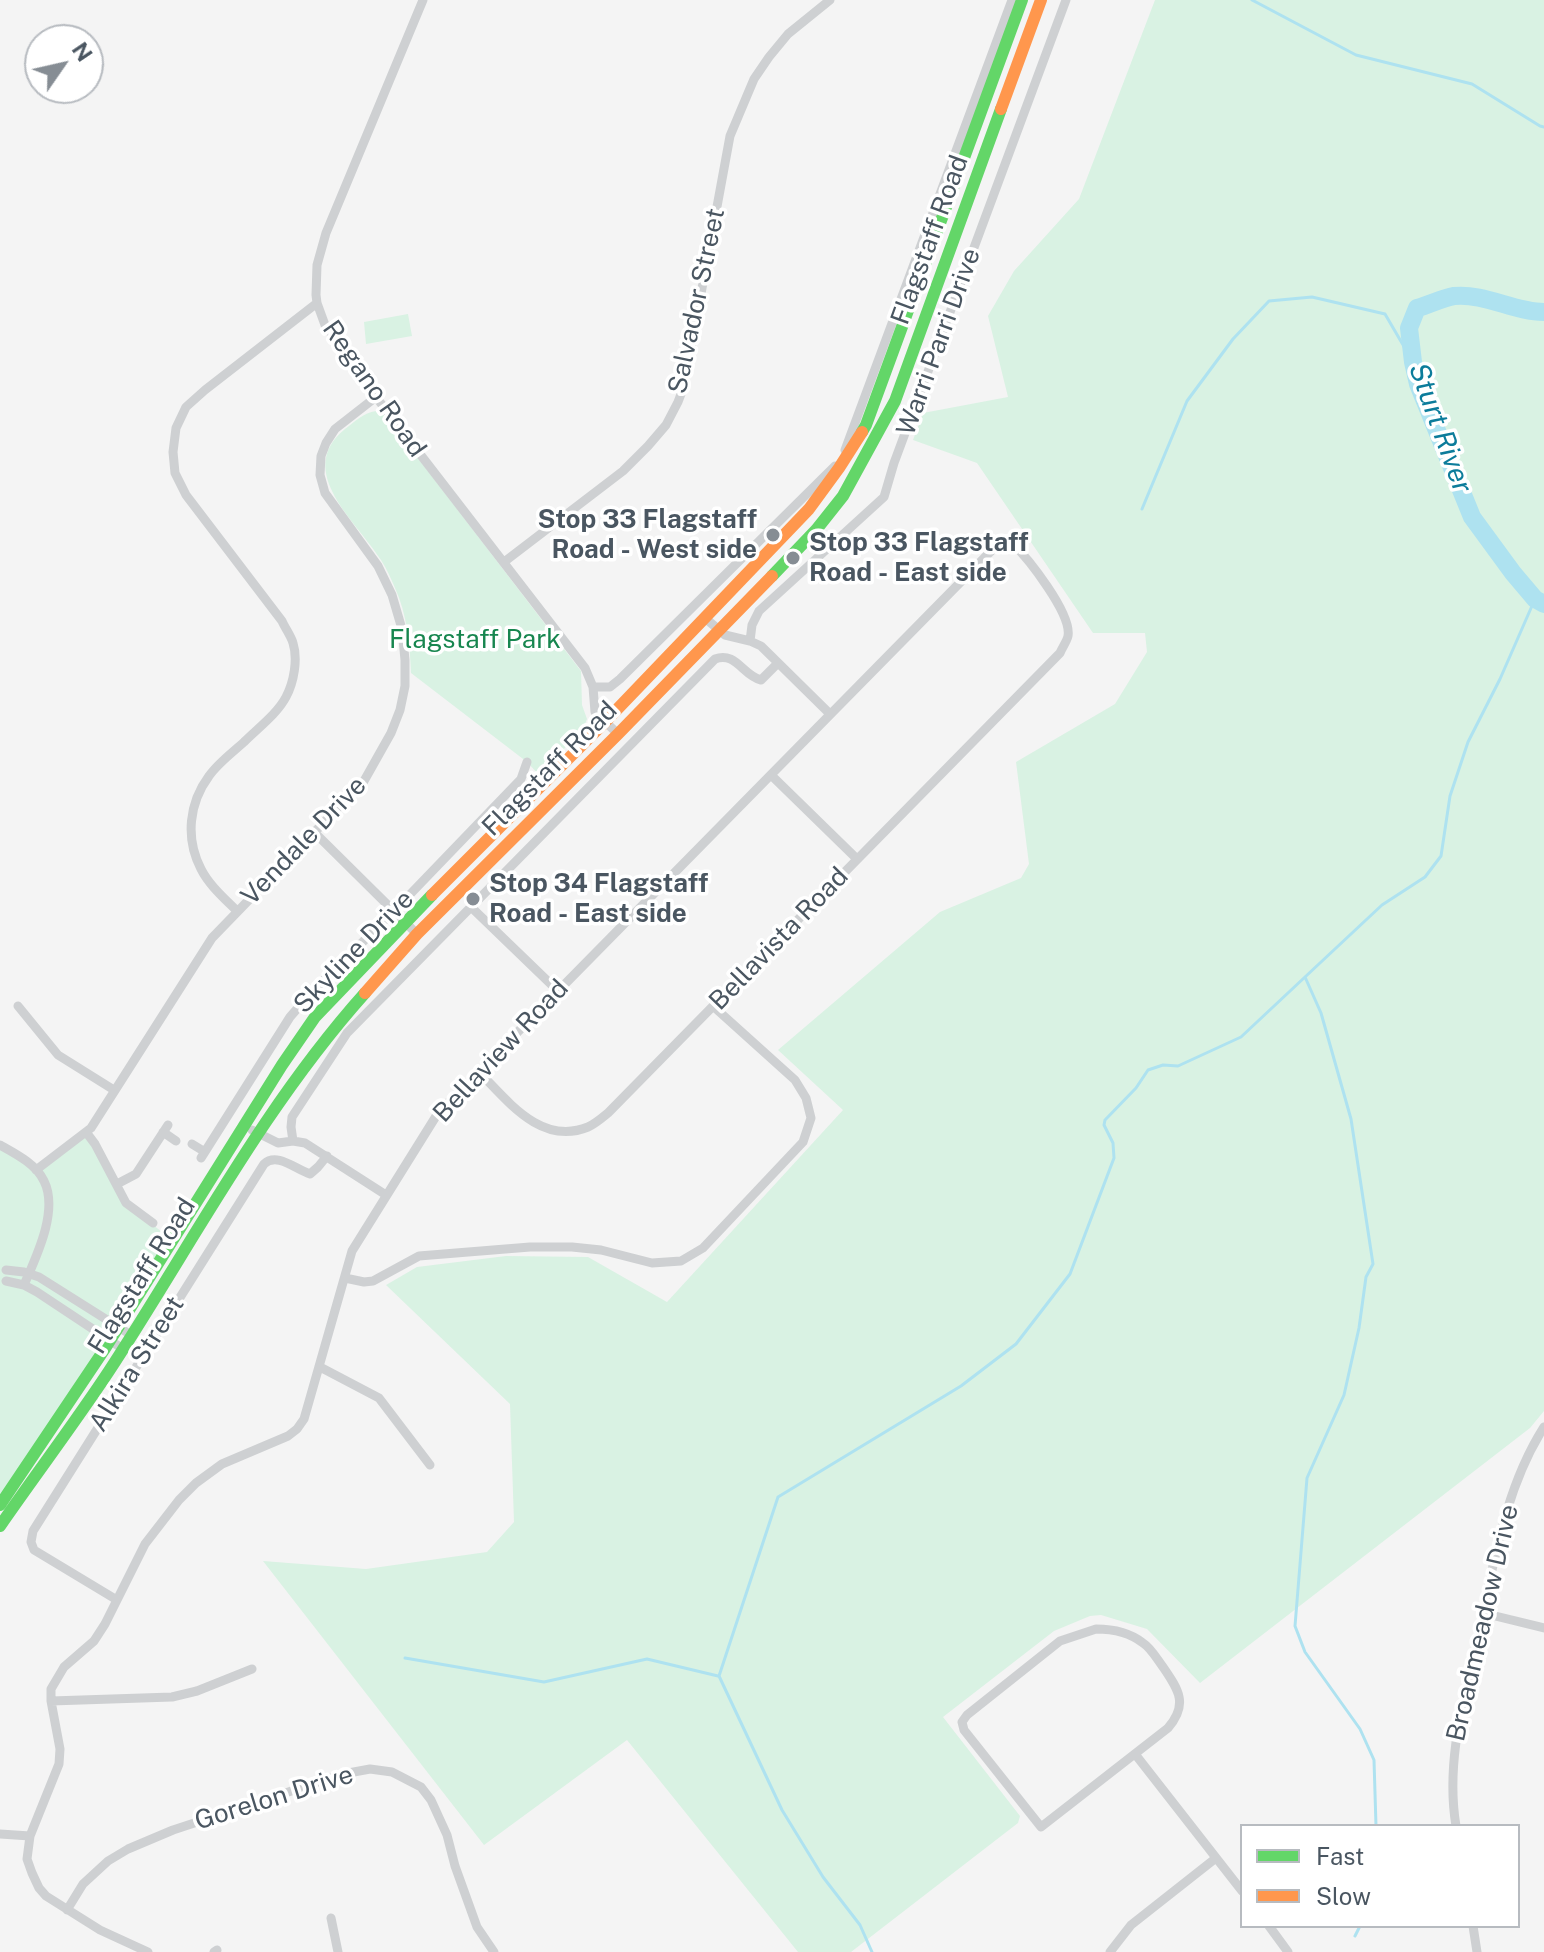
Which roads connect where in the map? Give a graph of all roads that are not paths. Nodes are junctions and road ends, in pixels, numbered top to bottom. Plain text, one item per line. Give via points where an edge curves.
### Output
1 (423, 0) edge
2 (830, 0) edge
3 (1012, 0) edge
4 (1022, 0) edge
5 (1041, 0) edge
6 (1066, 0) edge
7 (317, 303) junction
8 (376, 397) junction
9 (504, 562) junction
10 (705, 618) junction
11 (718, 630) junction
12 (750, 641) junction
13 (1060, 653) joint
14 (778, 663) junction
15 (593, 687) junction
16 (830, 714) junction
17 (605, 722) junction
18 (618, 734) junction
19 (527, 762) dead end
20 (771, 775) junction
21 (314, 832) junction
22 (857, 859) junction
23 (472, 908) junction
24 (237, 911) junction
25 (394, 911) junction
26 (405, 922) junction
27 (417, 934) junction
28 (558, 991) junction
29 (18, 1006) dead end
30 (714, 1007) junction
31 (479, 1072) junction
32 (114, 1090) junction
33 (246, 1125) junction
34 (86, 1132) junction
35 (258, 1133) junction
36 (176, 1141) dead end
37 (293, 1141) junction
38 (192, 1144) dead end
39 (0, 1145) edge
40 (327, 1156) junction
41 (36, 1170) junction
42 (117, 1184) junction
43 (386, 1195) junction
44 (153, 1223) dead end
45 (29, 1273) junction
46 (345, 1278) junction
47 (24, 1285) junction
48 (119, 1327) junction
49 (131, 1335) junction
50 (110, 1340) junction
51 (123, 1349) junction
52 (320, 1367) junction
53 (1544, 1427) edge
54 (430, 1465) dead end
55 (0, 1505) edge
56 (0, 1526) edge
57 (117, 1600) junction
58 (1483, 1613) junction
59 (1544, 1628) edge
60 (252, 1669) dead end
61 (51, 1701) junction
62 (1135, 1754) junction
63 (1456, 1824) edge
64 (0, 1834) edge
65 (30, 1836) junction
66 (1216, 1858) junction
67 (1240, 1888) edge
68 (67, 1910) junction
69 (331, 1918) dead end
70 (1270, 1928) edge
71 (1473, 1928) edge
72 (148, 1952) edge
73 (338, 1952) edge
74 (494, 1952) edge
75 (1110, 1952) edge
76 (1288, 1952) edge
77 (1477, 1952) edge

1 - 7 street, Regano Road via 326,233 317,265
2 - 9 street, Salvador Street via 769,57 730,136 684,386 666,425 623,471
3 - 15 street via 838,464 620,679 610,687
4 - 10 main road, Flagstaff Road via 866,425 809,509
5 - 11 main road, Flagstaff Road via 895,401 843,496
6 - 12 street, Warri Parri Drive via 884,497 759,611
7 - 8 street, Regano Road via 325,325
7 - 24 street via 186,407 174,440 175,473 186,495 282,621 296,660 286,698 210,774 197,796 192,844 201,870
8 - 9 street, Regano Road
8 - 21 street, Vendale Drive via 335,429 321,456 320,475 325,493 378,566 392,595 402,629 405,686 379,757 364,781
9 - 15 street, Regano Road via 585,668
10 - 11 street
10 - 17 main road, Flagstaff Road
11 - 12 street
11 - 18 main road, Flagstaff Road
12 - 14 street
13 - 16 street, Bellaview Road via 1068,634 1065,614 1022,553 1012,543 998,544
13 - 22 street, Bellavista Road
14 - 16 street
14 - 23 street, Flagstaff Road via 761,680 731,658 715,659
15 - 17 street, Regano Road via 595,712
16 - 20 street, Bellaview Road
17 - 18 street, Regano Road
17 - 26 main road, Flagstaff Road
18 - 27 main road, Flagstaff Road
19 - 25 street, Skyline Drive via 521,779
20 - 22 street
20 - 28 street, Bellaview Road
21 - 24 street, Vendale Drive
21 - 25 street
22 - 30 street, Bellavista Road
23 - 28 street
23 - 37 street, Flagstaff Road via 347,1033 292,1117
24 - 32 street, Vendale Drive via 212,938
25 - 26 street
25 - 38 street, Skyline Drive via 290,1017 203,1155
26 - 27 street
26 - 33 main road, Flagstaff Road via 315,1017
27 - 35 main road, Flagstaff Road via 330,1032
28 - 31 street, Bellaview Road
29 - 32 street via 58,1055
30 - 31 street, Bellavista Road via 590,1127 566,1133 542,1127 519,1113
30 - 46 street via 795,1080 811,1118 803,1142 703,1248 681,1261 652,1263 572,1247 419,1256 373,1281
31 - 43 street, Bellaview Road via 438,1113
32 - 34 street, Vendale Drive
33 - 35 street
33 - 48 main road, Flagstaff Road
34 - 41 street, Vendale Drive
34 - 42 street
35 - 37 street via 278,1143
35 - 49 main road, Flagstaff Road
36 - 42 street via 165,1129 136,1174
37 - 40 street
39 - 41 street
40 - 43 street
40 - 57 street, Alkira Street via 310,1174 274,1158 264,1164 33,1531 34,1550
41 - 45 street via 49,1197 49,1219
42 - 44 street via 126,1203
43 - 46 street, Bellaview Road via 352,1251
45 - 47 street
45 - 47 street via 6,1275
45 - 48 street
46 - 52 street, Bellaview Road
47 - 50 street
48 - 49 street
48 - 50 main road, Flagstaff Road
49 - 51 main road, Flagstaff Road
50 - 51 street
50 - 55 main road, Flagstaff Road
51 - 56 main road, Flagstaff Road
52 - 54 street via 379,1398
52 - 57 street, Bellaview Road via 297,1429 222,1464 196,1483 145,1544
53 - 58 street, Broadmeadow Drive via 1516,1479
57 - 61 street, Bellaview Road via 94,1641 64,1667 51,1689
58 - 59 street
58 - 63 street, Broadmeadow Drive via 1454,1747
60 - 61 street via 172,1697
61 - 65 street via 59,1764
62 - 62 street via 1175,1720 1180,1699 1144,1643 1113,1629 1060,1641 962,1722 1041,1827
62 - 66 street
64 - 65 street
65 - 68 street via 27,1859 39,1888
66 - 67 street
66 - 75 street via 1131,1925
68 - 72 street
68 - 74 street, Gorelon Drive via 83,1884 128,1849 370,1769 392,1772 421,1787 431,1800 477,1927
69 - 73 street
70 - 76 street
71 - 77 street

